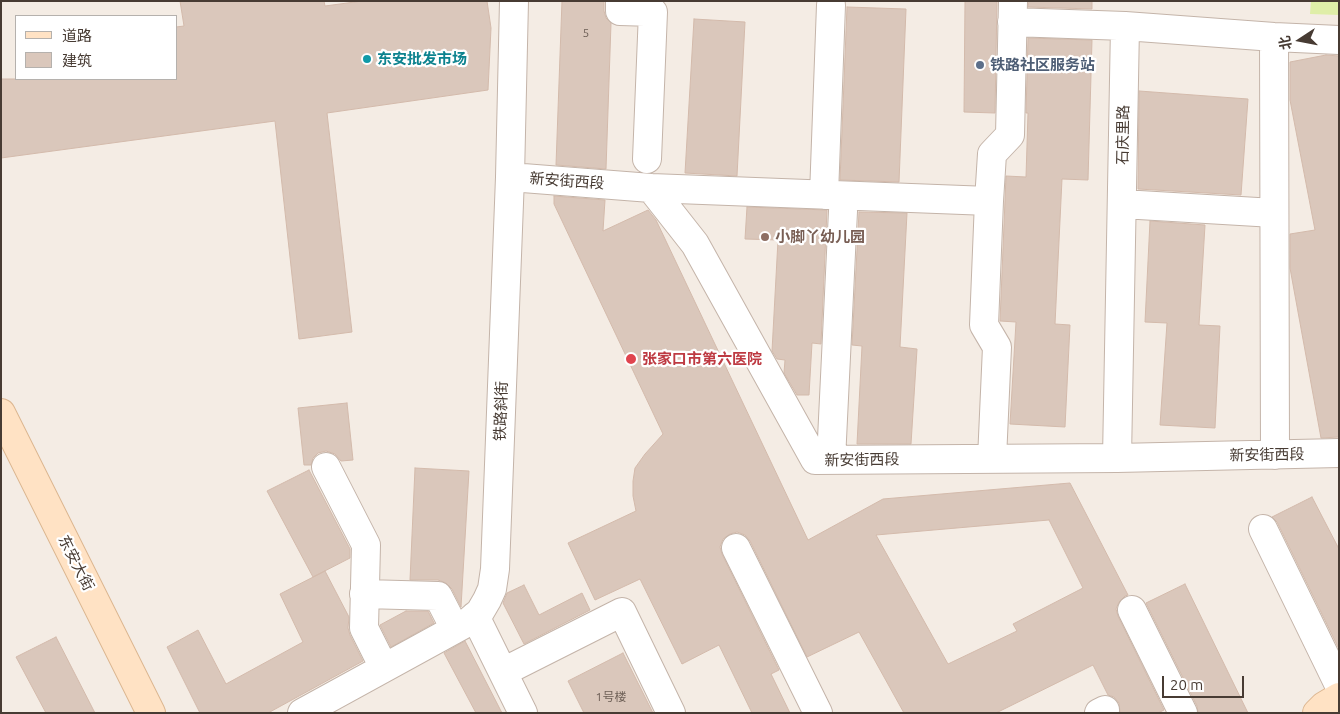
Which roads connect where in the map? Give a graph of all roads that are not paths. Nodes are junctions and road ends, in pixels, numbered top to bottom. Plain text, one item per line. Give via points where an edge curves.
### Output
1 (514, 1) edge
2 (620, 1) edge
3 (830, 5) dead end
4 (1012, 12) edge
5 (1125, 26) junction
6 (1274, 37) junction
7 (1339, 40) edge
8 (647, 159) dead end
9 (510, 177) junction
10 (651, 188) junction
11 (989, 200) junction
12 (834, 203) junction
13 (1122, 204) junction
14 (1274, 213) junction
15 (1, 413) edge
16 (1339, 453) edge
17 (1275, 455) junction
18 (1117, 458) junction
19 (992, 459) junction
20 (831, 460) junction
21 (326, 467) dead end
22 (1263, 529) dead end
23 (736, 548) dead end
24 (364, 594) junction
25 (1132, 610) dead end
26 (465, 623) junction
27 (384, 668) junction
28 (503, 672) junction
29 (1339, 684) edge
30 (1339, 697) edge
31 (151, 713) edge
32 (302, 713) edge
33 (523, 713) edge
34 (671, 713) edge
35 (818, 713) edge
36 (1183, 713) edge
37 (1317, 713) edge

1 - 9 street, 铁路斜街
2 - 8 street via 620,11 653,12
3 - 12 street
4 - 5 street
4 - 11 street via 1010,136 992,154
5 - 6 street
5 - 13 street, 石庆里路
6 - 7 street
6 - 14 street
9 - 10 street, 新安街西段
9 - 26 street, 铁路斜街 via 495,577 480,612
10 - 12 street
10 - 20 street, 新安街西段 via 695,244 815,460
11 - 12 street
11 - 19 street via 984,325 997,347
12 - 20 street
13 - 14 street
13 - 18 street, 石庆里路
14 - 17 street
15 - 31 main road, 东安大街
16 - 17 street, 新安街西段
17 - 18 street, 新安街西段
18 - 19 street, 新安街西段
19 - 20 street, 新安街西段
21 - 24 street via 366,545
22 - 29 street
23 - 35 street
24 - 26 street via 438,596
24 - 27 street via 364,628
25 - 36 street
26 - 27 street, 铁路斜街
26 - 28 street
27 - 32 street, 铁路斜街
28 - 33 street
28 - 34 street via 622,612
30 - 37 main road

